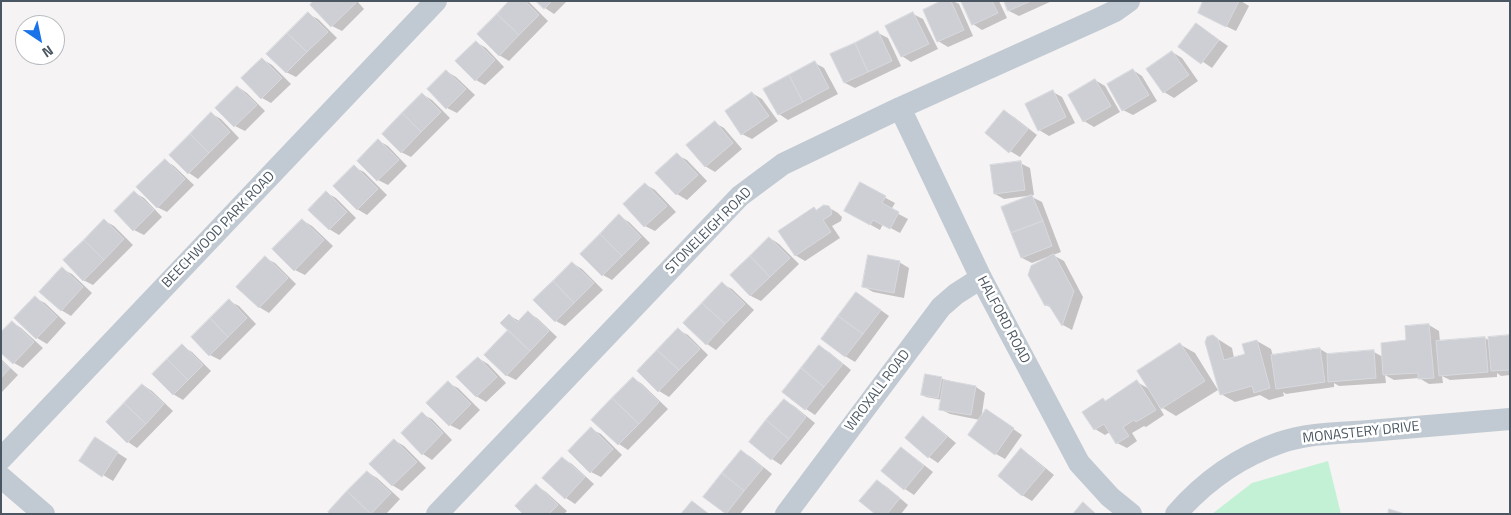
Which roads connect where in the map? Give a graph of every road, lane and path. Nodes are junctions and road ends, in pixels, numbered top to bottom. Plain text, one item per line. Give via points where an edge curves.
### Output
1 (436, 1) edge
2 (1129, 1) edge
3 (900, 108) junction
4 (981, 278) junction
5 (1510, 419) edge
6 (1, 459) edge
7 (1, 477) edge
8 (44, 514) edge
9 (437, 514) edge
10 (786, 514) edge
11 (1131, 514) edge
12 (1176, 514) edge

1 - 6 street, BEECHWOOD PARK ROAD
2 - 3 street, STONELEIGH ROAD via 1098,20
3 - 4 street, HALFORD ROAD
3 - 9 street, STONELEIGH ROAD via 783,164 740,196
4 - 10 street, WROXALL ROAD via 941,306
4 - 11 street, HALFORD ROAD via 1079,462 1110,497
5 - 12 street, MONASTERY DRIVE via 1318,435 1280,442 1249,455 1213,479
7 - 8 street

